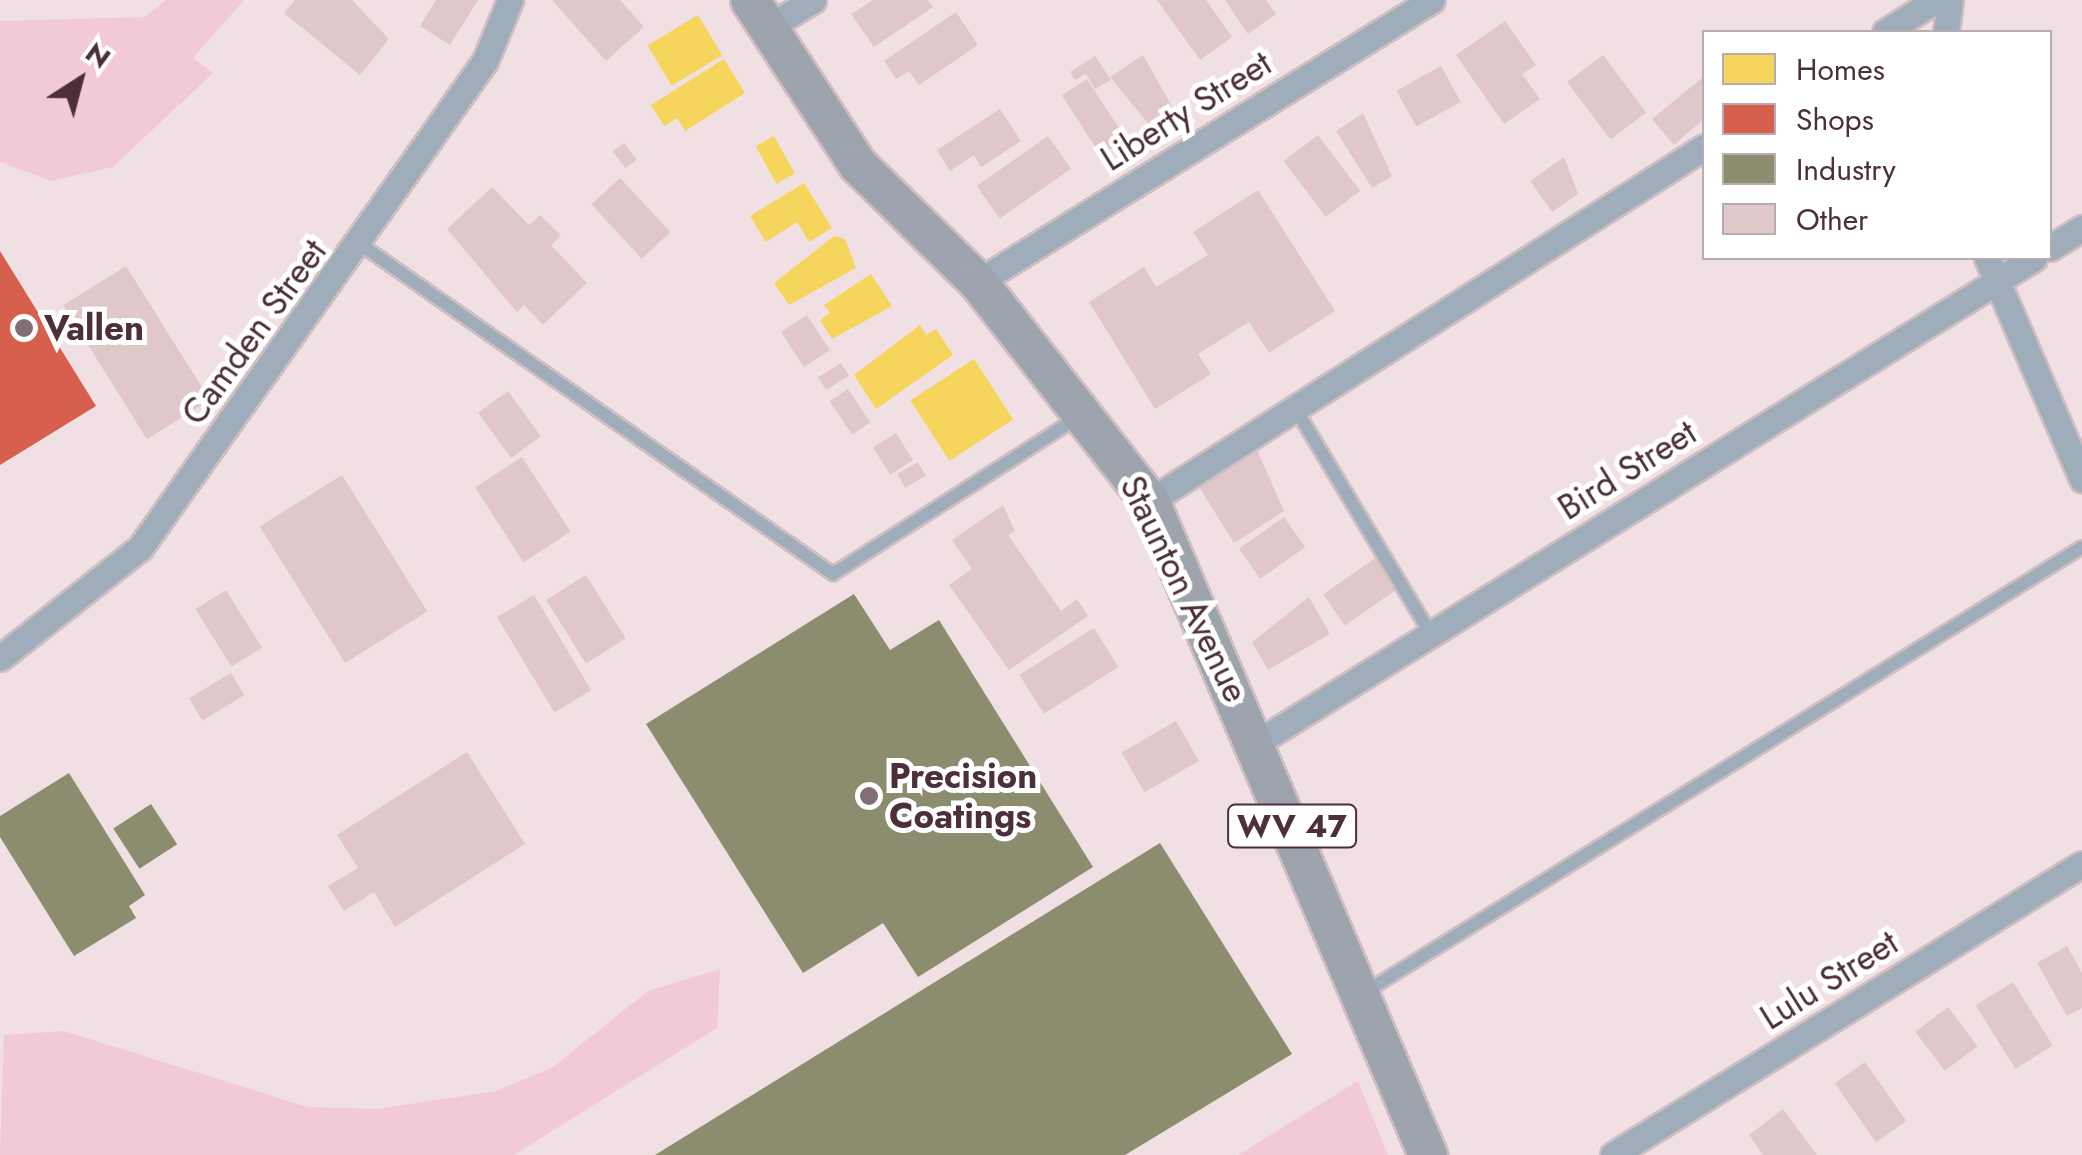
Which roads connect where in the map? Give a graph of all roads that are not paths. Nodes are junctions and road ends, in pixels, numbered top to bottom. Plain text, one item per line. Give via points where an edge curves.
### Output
1 (510, 0) edge
2 (812, 0) edge
3 (1432, 0) edge
4 (1936, 0) edge
5 (1950, 0) edge
6 (758, 14) edge
7 (1888, 30) edge
8 (1946, 30) edge
9 (1702, 148) edge
10 (2082, 228) edge
11 (360, 244) junction
12 (2052, 247) edge
13 (2026, 260) edge
14 (1992, 269) edge
15 (978, 282) junction
16 (1296, 408) junction
17 (1087, 412) junction
18 (2082, 479) edge
19 (1150, 501) junction
20 (2082, 547) edge
21 (1431, 634) junction
22 (0, 658) edge
23 (1258, 742) junction
24 (2082, 864) edge
25 (1362, 994) junction
26 (1428, 1155) edge
27 (1612, 1155) edge

1 - 11 street, Camden Street via 485,62
2 - 6 street
3 - 15 street, Liberty Street
4 - 7 street
5 - 8 street
6 - 15 main road, Staunton Avenue / WV 47 via 858,165
9 - 16 street
10 - 12 street
11 - 17 lane via 833,574
11 - 22 street, Camden Street via 140,548
13 - 14 street, Bird Street
14 - 18 street
14 - 21 street, Bird Street
15 - 17 main road, Staunton Avenue / WV 47
16 - 19 street
16 - 21 lane
17 - 19 main road, Staunton Avenue / WV 47
19 - 23 main road, Staunton Avenue / WV 47
20 - 25 lane
21 - 23 street, Bird Street
23 - 25 main road, Staunton Avenue / WV 47
24 - 27 street, Lulu Street
25 - 26 main road, Staunton Avenue / WV 47

